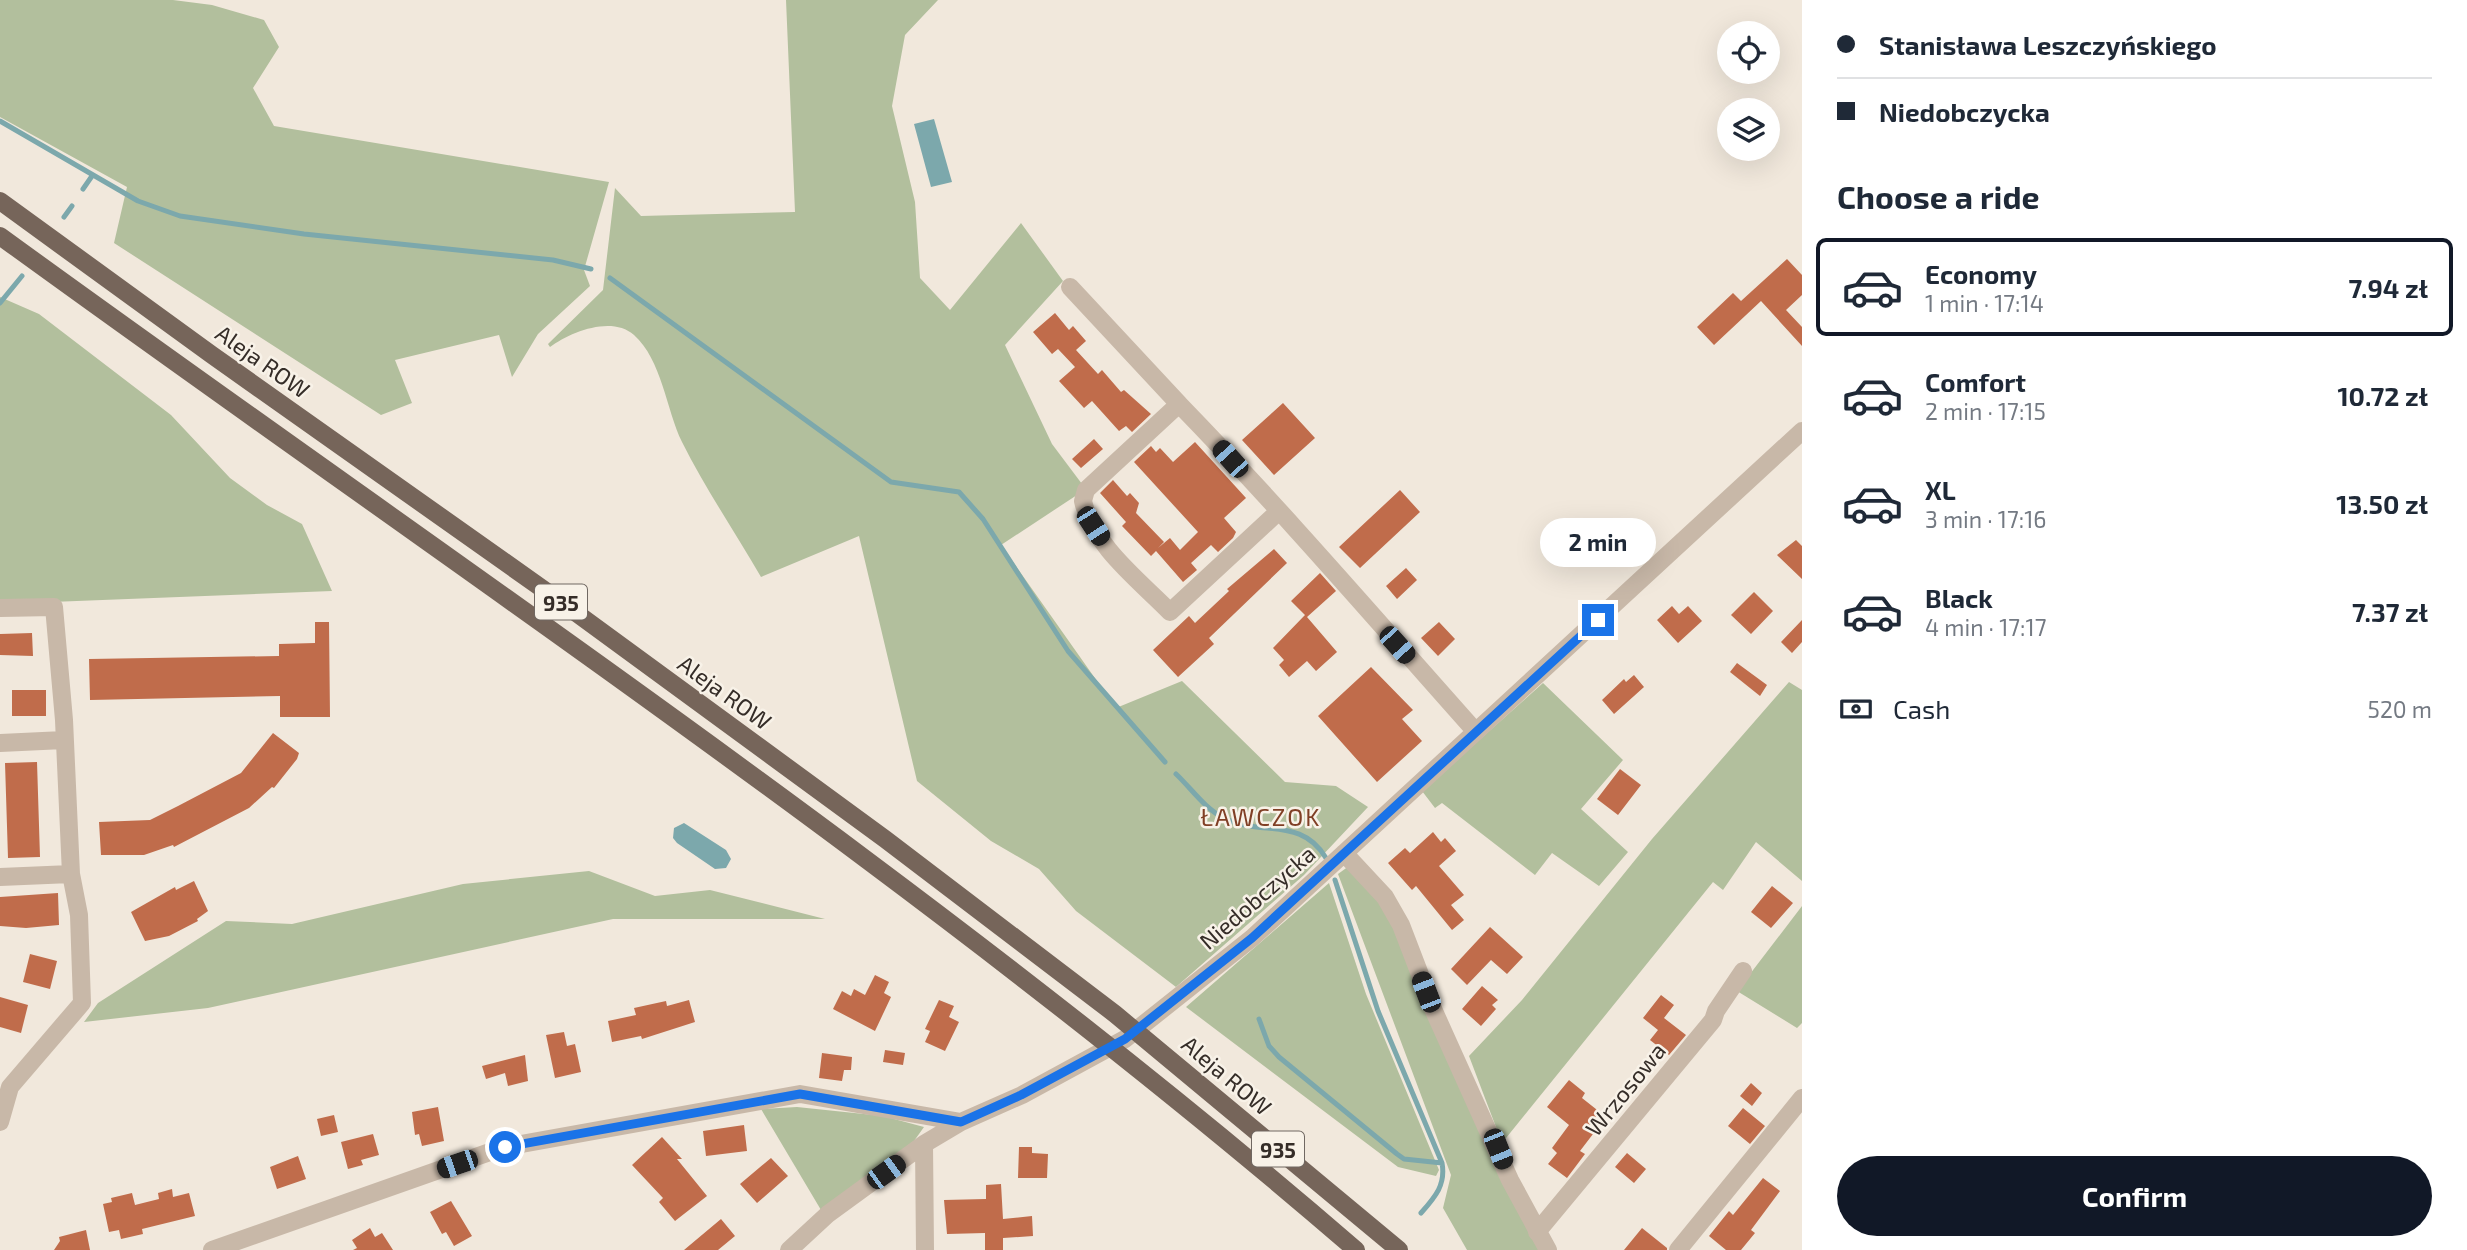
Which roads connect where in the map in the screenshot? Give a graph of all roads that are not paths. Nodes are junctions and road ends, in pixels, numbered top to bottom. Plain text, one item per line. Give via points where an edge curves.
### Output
1 (0, 201) edge
2 (0, 236) edge
3 (1070, 287) dead end
4 (1179, 404) junction
5 (1802, 431) edge
6 (1278, 512) junction
7 (0, 608) edge
8 (1476, 732) junction
9 (64, 740) junction
10 (0, 743) edge
11 (1344, 853) junction
12 (71, 874) junction
13 (0, 877) edge
14 (1743, 971) dead end
15 (1802, 1098) edge
16 (0, 1122) edge
17 (961, 1122) junction
18 (924, 1144) junction
19 (1537, 1232) junction
20 (212, 1250) edge
21 (789, 1250) edge
22 (925, 1250) edge
23 (1356, 1250) edge
24 (1399, 1250) edge
25 (1548, 1250) edge
26 (1678, 1250) edge

1 - 24 main road, Aleja ROW / 935 via 885,839 1115,1014
2 - 23 main road, 935 via 859,852 1132,1063
3 - 4 street
4 - 6 street
4 - 6 street via 1083,496 1088,517 1114,554 1170,612
5 - 8 street, Niedobczycka
6 - 8 street
7 - 9 street via 54,607
8 - 11 street, Niedobczycka
9 - 10 street
9 - 12 street
11 - 17 street, Niedobczycka via 1252,938 1125,1039
11 - 19 street via 1385,897 1401,925 1434,1011
12 - 13 street
12 - 16 street via 79,915 82,1003 10,1087
14 - 19 street, Wrzosowa via 1713,1020
15 - 26 street
17 - 18 street, Niedobczycka
17 - 20 street via 800,1094 505,1147
18 - 21 street, Niedobczycka via 828,1214
18 - 22 street
19 - 25 street

